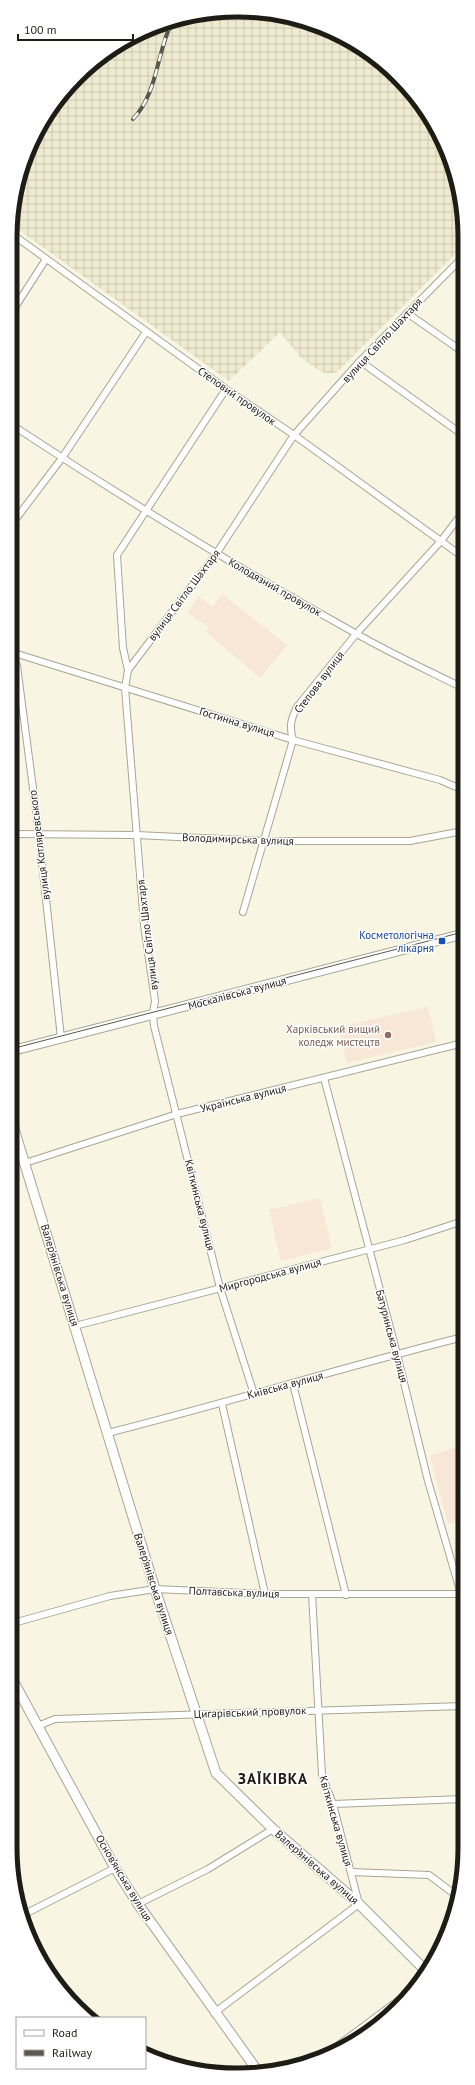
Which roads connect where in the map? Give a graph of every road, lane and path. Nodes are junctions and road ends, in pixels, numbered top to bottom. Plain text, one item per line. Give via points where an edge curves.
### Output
1 (17, 238) edge
2 (46, 259) junction
3 (458, 261) edge
4 (17, 304) edge
5 (407, 313) junction
6 (146, 332) junction
7 (458, 349) edge
8 (360, 361) junction
9 (226, 389) junction
10 (17, 428) edge
11 (458, 431) edge
12 (294, 435) junction
13 (62, 458) junction
14 (147, 512) junction
15 (17, 517) edge
16 (458, 519) edge
17 (441, 541) junction
18 (458, 553) edge
19 (216, 554) junction
20 (356, 634) junction
21 (17, 654) edge
22 (17, 666) edge
23 (128, 670) junction
24 (458, 685) edge
25 (125, 688) junction
26 (293, 740) junction
27 (458, 788) edge
28 (458, 832) edge
29 (17, 834) edge
30 (39, 834) junction
31 (136, 835) junction
32 (264, 841) junction
33 (243, 912) dead end
34 (458, 935) edge
35 (153, 1015) junction
36 (61, 1038) junction
37 (458, 1044) edge
38 (17, 1049) edge
39 (324, 1078) junction
40 (177, 1114) junction
41 (17, 1138) edge
42 (25, 1163) junction
43 (458, 1222) edge
44 (369, 1248) junction
45 (220, 1288) junction
46 (76, 1326) junction
47 (458, 1338) edge
48 (397, 1354) junction
49 (294, 1384) junction
50 (254, 1394) junction
51 (222, 1404) junction
52 (108, 1433) junction
53 (458, 1581) edge
54 (155, 1589) junction
55 (265, 1594) junction
56 (312, 1594) junction
57 (458, 1594) edge
58 (346, 1595) junction
59 (17, 1622) edge
60 (17, 1688) edge
61 (458, 1706) edge
62 (318, 1710) junction
63 (197, 1714) junction
64 (38, 1726) junction
65 (458, 1799) edge
66 (333, 1804) junction
67 (273, 1829) junction
68 (115, 1868) junction
69 (351, 1872) junction
70 (453, 1893) edge
71 (138, 1904) junction
72 (359, 1904) junction
73 (27, 1913) edge
74 (422, 1967) edge
75 (386, 2010) edge
76 (214, 2013) junction
77 (355, 2034) edge
78 (255, 2068) edge

1 - 2 street, Степовий провулок
2 - 4 street
2 - 6 street, Степовий провулок
3 - 5 street, вулиця Світло Шахтаря
5 - 7 street
5 - 8 street, вулиця Світло Шахтаря
6 - 9 street, Степовий провулок
6 - 13 street
8 - 11 street
8 - 12 street, вулиця Світло Шахтаря
9 - 12 street, Степовий провулок
9 - 14 street
10 - 13 street, Колодязний провулок
12 - 17 street, Степовий провулок
12 - 19 street, вулиця Світло Шахтаря
13 - 14 street, Колодязний провулок
13 - 15 street
14 - 19 street, Колодязний провулок
14 - 23 street via 117,556 123,648
16 - 17 street, Степова вулиця
17 - 18 street, Степовий провулок
17 - 20 street, Степова вулиця
19 - 20 street, Колодязний провулок
19 - 23 street, вулиця Світло Шахтаря
20 - 24 street, Колодязний провулок
20 - 26 street, Степова вулиця via 297,707 291,720
21 - 25 street, Гостинна вулиця
22 - 30 street, вулиця Котляревського
23 - 25 street, вулиця Світло Шахтаря
25 - 26 street, Гостинна вулиця
25 - 31 street, вулиця Світло Шахтаря
26 - 27 street, Гостинна вулиця via 440,780
26 - 32 street, Степова вулиця
28 - 32 street, Володимирська вулиця via 410,840
29 - 30 street, Володимирська вулиця
30 - 31 street, Володимирська вулиця
30 - 36 street, вулиця Котляревського
31 - 32 street, Володимирська вулиця
31 - 35 street, вулиця Світло Шахтаря via 144,925 155,1001
32 - 33 street, Степова вулиця
34 - 35 street, Москалівська вулиця
35 - 36 street, Москалівська вулиця
35 - 40 street, Квіткинська вулиця
36 - 38 street, Москалівська вулиця
37 - 39 street, Українська вулиця
39 - 40 street, Українська вулиця
39 - 44 street, Батуринська вулиця
40 - 42 street, Українська вулиця
40 - 45 street, Квіткинська вулиця
41 - 42 street, Валер’янівська вулиця
42 - 46 street, Валер’янівська вулиця
43 - 44 street, Миргородська вулиця via 405,1240
44 - 45 street, Миргородська вулиця
44 - 48 street, Батуринська вулиця
45 - 46 street, Миргородська вулиця
45 - 50 street, Квіткинська вулиця
46 - 52 street, Валер’янівська вулиця
47 - 48 street, Київська вулиця
48 - 49 street, Київська вулиця
48 - 53 street, Батуринська вулиця via 428,1481
49 - 50 street, Київська вулиця
49 - 58 street
50 - 51 street, Київська вулиця
51 - 52 street, Київська вулиця
51 - 55 street
52 - 54 street, Валер’янівська вулиця
54 - 55 street, Полтавська вулиця
54 - 59 street, Полтавська вулиця via 110,1596
54 - 63 street, Валер’янівська вулиця
55 - 56 street, Полтавська вулиця
56 - 58 street, Полтавська вулиця
56 - 62 street, Квіткинська вулиця
57 - 58 street, Полтавська вулиця
60 - 64 street, Основ’янська вулиця
61 - 62 street, Цигарівський провулок
62 - 63 street, Цигарівський провулок
62 - 66 street, Квіткинська вулиця via 322,1775
63 - 64 street, Цигарівський провулок via 55,1719
63 - 67 street, Валер’янівська вулиця via 216,1774
64 - 68 street, Основ’янська вулиця
65 - 66 street
66 - 69 street, Квіткинська вулиця
67 - 71 street via 208,1870
67 - 72 street, Валер’янівська вулиця
68 - 71 street, Основ’янська вулиця
68 - 73 street
69 - 70 street via 429,1874
69 - 72 street, Квіткинська вулиця
71 - 76 street, Основ’янська вулиця
72 - 74 street, Валер’янівська вулиця
72 - 76 street
75 - 77 street
76 - 78 street, Основ’янська вулиця

